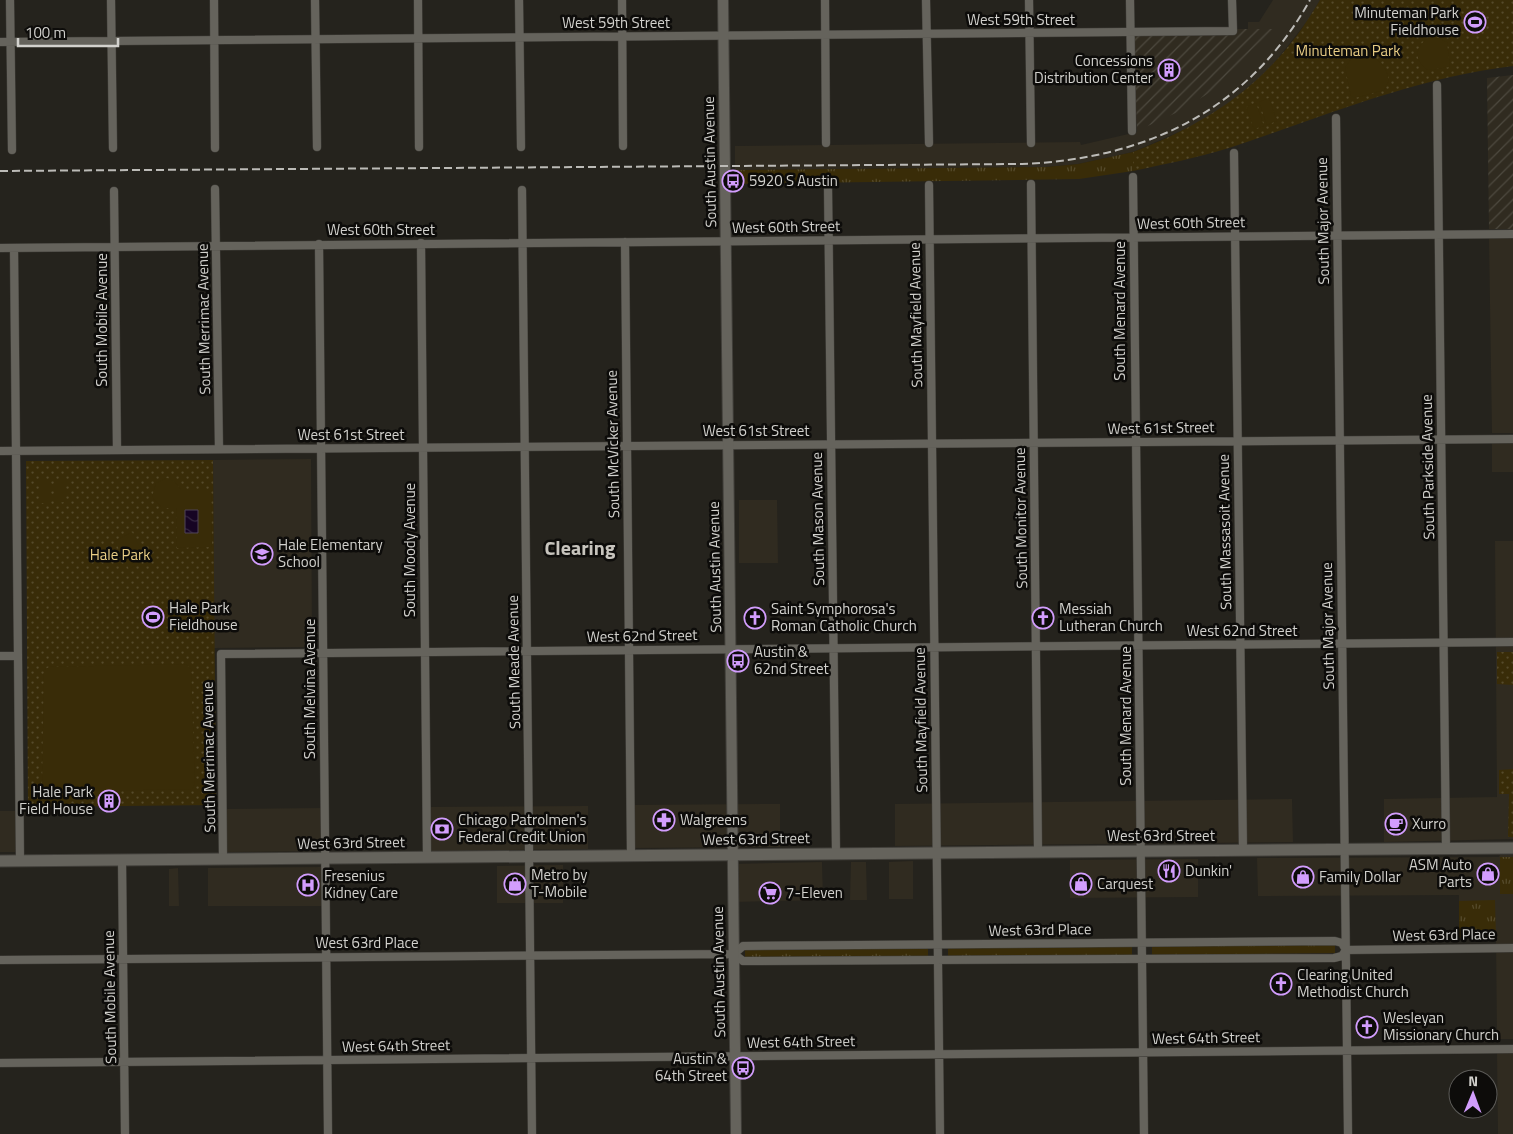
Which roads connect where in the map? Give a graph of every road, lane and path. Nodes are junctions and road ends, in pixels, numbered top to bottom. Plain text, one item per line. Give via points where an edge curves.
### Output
1 (10, 0) edge
2 (112, 0) edge
3 (214, 0) edge
4 (316, 0) edge
5 (418, 0) edge
6 (520, 0) edge
7 (622, 0) edge
8 (723, 0) edge
9 (825, 0) edge
10 (926, 0) edge
11 (1029, 0) edge
12 (1130, 0) edge
13 (1232, 0) edge
14 (1131, 32) junction
15 (1029, 33) junction
16 (927, 34) junction
17 (826, 35) junction
18 (622, 36) junction
19 (723, 36) junction
20 (520, 37) junction
21 (418, 38) junction
22 (316, 39) junction
23 (214, 40) junction
24 (112, 41) junction
25 (0, 42) edge
26 (10, 42) junction
27 (1437, 85) dead end
28 (1336, 118) dead end
29 (1132, 131) dead end
30 (826, 143) dead end
31 (929, 143) dead end
32 (1031, 143) dead end
33 (623, 146) dead end
34 (317, 147) dead end
35 (419, 147) dead end
36 (521, 147) dead end
37 (113, 148) dead end
38 (215, 148) dead end
39 (12, 150) dead end
40 (1234, 153) dead end
41 (1132, 177) dead end
42 (1031, 184) dead end
43 (929, 185) dead end
44 (828, 186) dead end
45 (215, 189) dead end
46 (522, 190) dead end
47 (114, 191) dead end
48 (1439, 234) junction
49 (1513, 234) edge
50 (1337, 235) junction
51 (1235, 236) junction
52 (1134, 237) junction
53 (1032, 238) junction
54 (929, 239) junction
55 (828, 240) junction
56 (726, 241) junction
57 (625, 242) junction
58 (420, 243) junction
59 (522, 243) junction
60 (319, 244) junction
61 (115, 246) junction
62 (217, 246) junction
63 (0, 248) edge
64 (14, 248) junction
65 (1513, 438) edge
66 (1442, 439) junction
67 (1339, 440) junction
68 (1238, 441) junction
69 (1135, 442) junction
70 (1034, 443) junction
71 (830, 444) junction
72 (932, 444) junction
73 (728, 445) junction
74 (627, 446) junction
75 (525, 447) junction
76 (423, 448) junction
77 (219, 449) junction
78 (322, 449) junction
79 (117, 450) junction
80 (0, 451) edge
81 (15, 451) junction
82 (1513, 642) edge
83 (1444, 643) junction
84 (1342, 644) junction
85 (1240, 645) junction
86 (1036, 646) junction
87 (1139, 646) junction
88 (934, 647) junction
89 (833, 648) junction
90 (730, 649) junction
91 (629, 650) junction
92 (528, 651) junction
93 (424, 652) junction
94 (324, 653) junction
95 (221, 654) joint
96 (0, 656) edge
97 (17, 656) junction
98 (1513, 848) edge
99 (1446, 849) junction
100 (1243, 850) junction
101 (1344, 850) junction
102 (1140, 851) junction
103 (936, 852) junction
104 (1038, 852) junction
105 (836, 853) junction
106 (733, 854) junction
107 (631, 855) junction
108 (530, 856) junction
109 (426, 857) junction
110 (325, 858) junction
111 (223, 859) junction
112 (122, 860) junction
113 (0, 861) edge
114 (20, 861) junction
115 (1142, 943) junction
116 (938, 945) junction
117 (1513, 948) edge
118 (1346, 950) junction
119 (734, 954) junction
120 (530, 956) junction
121 (326, 957) junction
122 (123, 958) junction
123 (1142, 959) junction
124 (0, 960) edge
125 (938, 961) junction
126 (1513, 1049) edge
127 (1347, 1050) junction
128 (1143, 1052) junction
129 (939, 1054) junction
130 (735, 1056) junction
131 (532, 1058) junction
132 (327, 1060) junction
133 (124, 1062) junction
134 (0, 1063) edge
135 (125, 1134) edge
136 (328, 1134) edge
137 (532, 1134) edge
138 (736, 1134) edge
139 (940, 1134) edge
140 (1144, 1134) edge
141 (1348, 1134) edge

1 - 26 street
2 - 24 street
3 - 23 street
4 - 22 street
5 - 21 street
6 - 20 street
7 - 18 street
8 - 19 street, South Austin Avenue
9 - 17 street
10 - 16 street
11 - 15 street
12 - 14 street
13 - 14 street, West 59th Street via 1233,32
14 - 15 street, West 59th Street
14 - 29 street
15 - 16 street, West 59th Street
15 - 32 street
16 - 17 street, West 59th Street
16 - 31 street
17 - 19 street, West 59th Street
17 - 30 street
18 - 19 street, West 59th Street
18 - 20 street, West 59th Street
18 - 33 street
19 - 56 street, South Austin Avenue
20 - 21 street, West 59th Street
20 - 36 street
21 - 22 street, West 59th Street
21 - 35 street
22 - 23 street, West 59th Street
22 - 34 street
23 - 24 street, West 59th Street
23 - 38 street
24 - 26 street, West 59th Street
24 - 37 street
25 - 26 street, West 59th Street
26 - 39 street
27 - 48 street, South Parkside Avenue
28 - 50 street, South Major Avenue
40 - 51 street, South Massasoit Avenue
41 - 52 street, South Menard Avenue
42 - 53 street, South Monitor Avenue
43 - 54 street, South Mayfield Avenue
44 - 55 street, South Mason Avenue
45 - 62 street, South Merrimac Avenue
46 - 59 street, South Meade Avenue
47 - 61 street, South Mobile Avenue
48 - 49 street, West 60th Street
48 - 50 street, West 60th Street
48 - 66 street, South Parkside Avenue
50 - 51 street, West 60th Street
50 - 67 street, South Major Avenue
51 - 52 street, West 60th Street
51 - 68 street, South Massasoit Avenue
52 - 53 street, West 60th Street
52 - 69 street, South Menard Avenue
53 - 54 street, West 60th Street
53 - 70 street, South Monitor Avenue
54 - 55 street, West 60th Street
54 - 72 street, South Mayfield Avenue
55 - 56 street, West 60th Street
55 - 71 street, South Mason Avenue
56 - 57 street, West 60th Street
56 - 73 street, South Austin Avenue
57 - 59 street, West 60th Street
57 - 74 street, South McVicker Avenue
58 - 59 street, West 60th Street
58 - 60 street, West 60th Street
58 - 76 street, South Moody Avenue
59 - 75 street, South Meade Avenue
60 - 62 street, West 60th Street
60 - 78 street, South Melvina Avenue
61 - 62 street, West 60th Street
61 - 64 street, West 60th Street
61 - 79 street, South Mobile Avenue
62 - 77 street, South Merrimac Avenue
63 - 64 street, West 60th Street
64 - 81 street
65 - 66 street, West 61st Street
66 - 67 street, West 61st Street
66 - 83 street, South Parkside Avenue
67 - 68 street, West 61st Street
67 - 84 street, South Major Avenue
68 - 69 street, West 61st Street
68 - 85 street, South Massasoit Avenue
69 - 70 street, West 61st Street
69 - 87 street, South Menard Avenue
70 - 72 street, West 61st Street
70 - 86 street, South Monitor Avenue
71 - 72 street, West 61st Street
71 - 73 street, West 61st Street
71 - 89 street, South Mason Avenue
72 - 88 street, South Mayfield Avenue
73 - 74 street, West 61st Street
73 - 90 street, South Austin Avenue
74 - 75 street, West 61st Street
74 - 91 street, South McVicker Avenue
75 - 76 street, West 61st Street
75 - 92 street, South Meade Avenue
76 - 78 street, West 61st Street
76 - 93 street, South Moody Avenue
77 - 78 street, West 61st Street
77 - 79 street, West 61st Street
78 - 94 street, South Melvina Avenue
79 - 81 street, West 61st Street
80 - 81 street, West 61st Street
81 - 97 street
82 - 83 street, West 62nd Street
83 - 84 street, West 62nd Street
83 - 99 street, South Parkside Avenue
84 - 85 street, West 62nd Street
84 - 101 street, South Major Avenue
85 - 87 street, West 62nd Street
85 - 100 street, South Massasoit Avenue
86 - 87 street, West 62nd Street
86 - 88 street, West 62nd Street
86 - 104 street, South Monitor Avenue
87 - 102 street, South Menard Avenue
88 - 89 street, West 62nd Street
88 - 103 street, South Mayfield Avenue
89 - 90 street, West 62nd Street
89 - 105 street, South Mason Avenue
90 - 91 street, West 62nd Street
90 - 106 street, South Austin Avenue
91 - 92 street, West 62nd Street
91 - 107 street, South McVicker Avenue
92 - 93 street, West 62nd Street
92 - 108 street, South Meade Avenue
93 - 94 street, West 62nd Street
93 - 109 street, South Moody Avenue
94 - 95 street, West 62nd Street
94 - 110 street, South Melvina Avenue
95 - 111 street, South Merrimac Avenue
96 - 97 street
97 - 114 street
98 - 99 main road, West 63rd Street
99 - 101 main road, West 63rd Street
100 - 101 main road, West 63rd Street
100 - 102 main road, West 63rd Street
101 - 118 street, South Major Avenue
102 - 104 main road, West 63rd Street
102 - 115 street, South Menard Avenue
103 - 104 main road, West 63rd Street
103 - 105 main road, West 63rd Street
103 - 116 street, South Mayfield Avenue
105 - 106 main road, West 63rd Street
106 - 107 main road, West 63rd Street
106 - 119 street, South Austin Avenue
107 - 108 main road, West 63rd Street
108 - 109 main road, West 63rd Street
108 - 120 street, South Meade Avenue
109 - 110 main road, West 63rd Street
110 - 111 main road, West 63rd Street
110 - 121 street, South Melvina Avenue
111 - 112 main road, West 63rd Street
112 - 114 main road, West 63rd Street
112 - 122 street, South Mobile Avenue
113 - 114 main road, West 63rd Street
115 - 116 street, West 63rd Place
115 - 118 street, West 63rd Place via 1335,941 1342,943
115 - 123 street, South Menard Avenue
116 - 119 street, West 63rd Place via 743,946
116 - 125 street, South Mayfield Avenue
117 - 118 street, West 63rd Place
118 - 123 street, West 63rd Place via 1342,956 1334,958
118 - 127 street, South Major Avenue
119 - 120 street, West 63rd Place
119 - 125 street, West 63rd Place via 747,962
119 - 130 street, South Austin Avenue
120 - 121 street, West 63rd Place
120 - 131 street, South Meade Avenue
121 - 122 street, West 63rd Place
121 - 132 street, South Melvina Avenue
122 - 124 street, West 63rd Place
122 - 133 street, South Mobile Avenue
123 - 125 street, West 63rd Place
123 - 128 street, South Menard Avenue
125 - 129 street, South Mayfield Avenue
126 - 127 street, West 64th Street
127 - 128 street, West 64th Street
127 - 141 street, South Major Avenue
128 - 129 street, West 64th Street
128 - 140 street, South Menard Avenue
129 - 130 street, West 64th Street
129 - 139 street, South Mayfield Avenue
130 - 131 street, West 64th Street
130 - 138 street, South Austin Avenue
131 - 132 street, West 64th Street
131 - 137 street, South Meade Avenue
132 - 133 street, West 64th Street
132 - 136 street, South Melvina Avenue
133 - 134 street, West 64th Street
133 - 135 street, South Mobile Avenue

